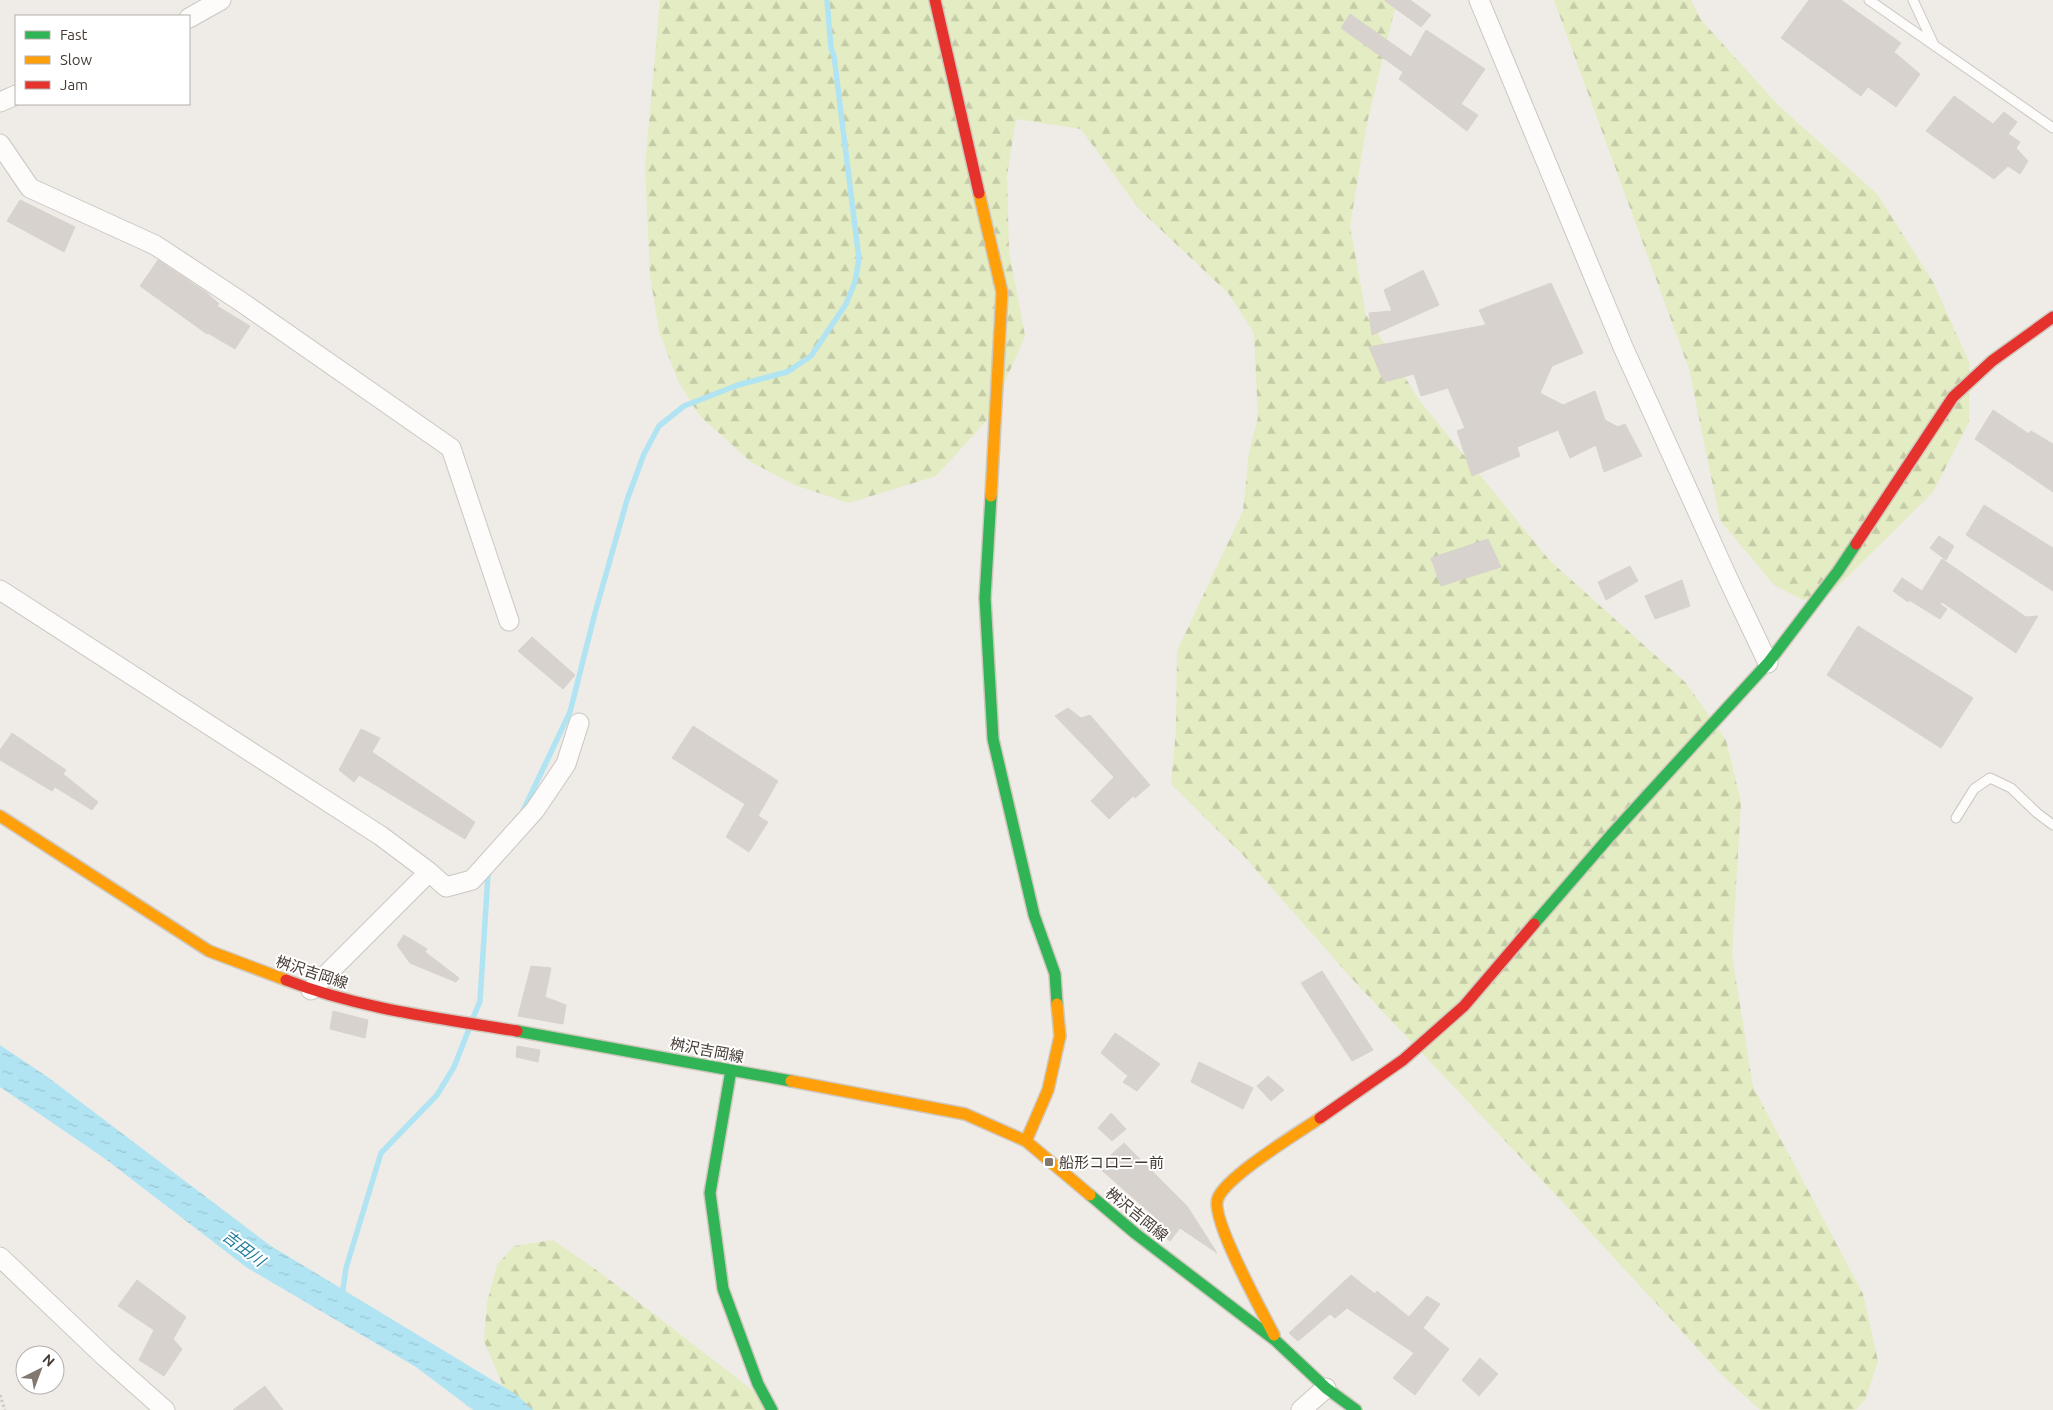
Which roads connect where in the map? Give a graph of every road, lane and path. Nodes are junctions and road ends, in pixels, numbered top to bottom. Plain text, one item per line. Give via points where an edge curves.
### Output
1 (221, 0) edge
2 (935, 0) edge
3 (1478, 0) edge
4 (1869, 0) edge
5 (1913, 0) edge
6 (190, 17) edge
7 (1934, 45) junction
8 (15, 95) edge
9 (0, 102) edge
10 (2053, 128) edge
11 (0, 144) edge
12 (2053, 317) edge
13 (0, 590) edge
14 (509, 621) dead end
15 (1768, 663) junction
16 (579, 724) dead end
17 (0, 816) edge
18 (1956, 818) dead end
19 (2053, 825) edge
20 (430, 872) junction
21 (311, 990) junction
22 (731, 1070) junction
23 (1026, 1141) junction
24 (0, 1257) edge
25 (1276, 1341) junction
26 (1326, 1388) junction
27 (0, 1395) edge
28 (5, 1410) edge
29 (165, 1410) edge
30 (772, 1410) edge
31 (1301, 1410) edge
32 (1356, 1410) edge

1 - 6 street
2 - 23 street via 1002,292 985,598 993,739 1034,915 1056,974 1060,1036 1048,1090
3 - 15 street via 1623,347
4 - 7 lane
5 - 7 lane
7 - 10 lane
8 - 9 street
11 - 14 street via 30,188 155,245 451,448
12 - 15 street via 1992,361 1953,396 1838,571
13 - 20 street via 381,836
15 - 25 street via 1611,835 1464,1006 1402,1060 1255,1163 1220,1195 1216,1204 1222,1227
16 - 20 street via 566,764 535,810 472,880 446,888
17 - 21 street, 桝沢吉岡線 via 209,951
18 - 19 lane via 1974,789 1990,778 2011,788
20 - 21 street
21 - 22 street, 桝沢吉岡線 via 380,1008
22 - 23 street, 桝沢吉岡線 via 965,1114
22 - 30 street via 710,1193 723,1289 758,1384
23 - 25 street, 桝沢吉岡線 via 1136,1234
24 - 29 street
25 - 26 street, 桝沢吉岡線
26 - 31 street
26 - 32 street, 桝沢吉岡線
27 - 28 path

